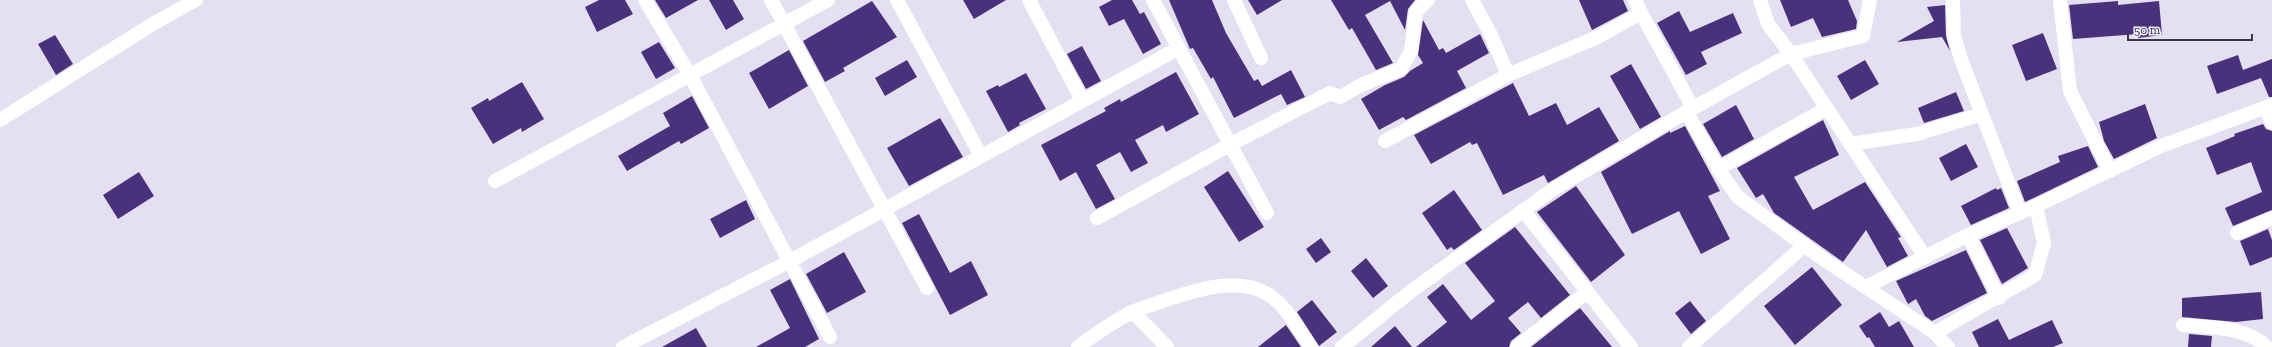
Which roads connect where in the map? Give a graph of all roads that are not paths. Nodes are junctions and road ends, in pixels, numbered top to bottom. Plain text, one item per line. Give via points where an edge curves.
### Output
1 (196, 0) edge
2 (645, 0) edge
3 (771, 0) edge
4 (828, 0) edge
5 (897, 0) edge
6 (1029, 0) edge
7 (1153, 0) edge
8 (1234, 0) edge
9 (1428, 0) edge
10 (1472, 0) edge
11 (1635, 0) edge
12 (1760, 0) edge
13 (1870, 0) edge
14 (1953, 0) edge
15 (2060, 0) edge
16 (1641, 13) junction
17 (784, 24) junction
18 (1178, 48) junction
19 (1791, 54) junction
20 (1261, 58) dead end
21 (690, 75) junction
22 (1508, 75) junction
23 (1082, 100) junction
24 (2269, 106) edge
25 (1827, 108) junction
26 (1689, 109) junction
27 (1982, 114) junction
28 (0, 120) edge
29 (2272, 123) edge
30 (1385, 141) dead end
31 (1231, 144) junction
32 (1850, 144) junction
33 (981, 156) junction
34 (1718, 169) junction
35 (2110, 171) junction
36 (495, 181) dead end
37 (2036, 206) junction
38 (884, 209) junction
39 (1523, 210) junction
40 (1267, 213) dead end
41 (2020, 213) junction
42 (1097, 218) dead end
43 (2272, 218) edge
44 (2237, 233) dead end
45 (1968, 235) junction
46 (1805, 245) junction
47 (1925, 257) junction
48 (790, 261) junction
49 (1866, 287) junction
50 (927, 288) dead end
51 (1588, 292) junction
52 (1999, 298) junction
53 (1133, 312) junction
54 (2182, 325) dead end
55 (1936, 333) junction
56 (830, 337) dead end
57 (622, 347) edge
58 (1078, 347) edge
59 (1167, 347) edge
60 (1311, 347) edge
61 (1342, 347) edge
62 (1517, 347) edge
63 (1631, 347) edge
64 (1689, 347) edge
65 (1948, 347) edge
66 (2267, 347) edge

1 - 28 street via 151,25
2 - 21 street
3 - 17 street
4 - 17 street
5 - 33 street
6 - 23 street
7 - 18 street
8 - 20 street
9 - 31 street via 1416,11 1411,51 1401,69 1361,85 1340,97 1330,93
10 - 22 street
11 - 16 street
12 - 19 street via 1768,24
13 - 19 street via 1863,36
14 - 27 street via 1954,36
15 - 35 street via 2070,91
16 - 22 street via 1600,36
16 - 26 street
17 - 21 street
17 - 38 street
18 - 23 street
18 - 31 street
19 - 25 street
19 - 26 street
21 - 36 street
21 - 48 street
22 - 30 street
23 - 33 street
24 - 29 street
24 - 35 street via 2161,146
25 - 32 street
25 - 34 street
26 - 34 street
26 - 39 street via 1552,190
27 - 32 street via 1917,134
27 - 41 street
31 - 40 street
31 - 42 street
32 - 47 street
33 - 38 street
34 - 46 street via 1738,196
35 - 37 street
37 - 41 street
37 - 52 street via 2044,243 2038,270 2031,280
38 - 48 street
38 - 50 street
39 - 51 street
39 - 61 street via 1410,292
41 - 45 street
43 - 44 street
45 - 47 street
45 - 52 street
46 - 49 street
46 - 64 street
47 - 49 street
48 - 56 street
48 - 57 street
49 - 55 street
51 - 62 street
51 - 63 street
52 - 55 street
53 - 58 street
53 - 59 street
53 - 60 street via 1195,290 1236,285 1260,290 1272,296
54 - 66 street via 2234,330 2259,339
55 - 65 street

